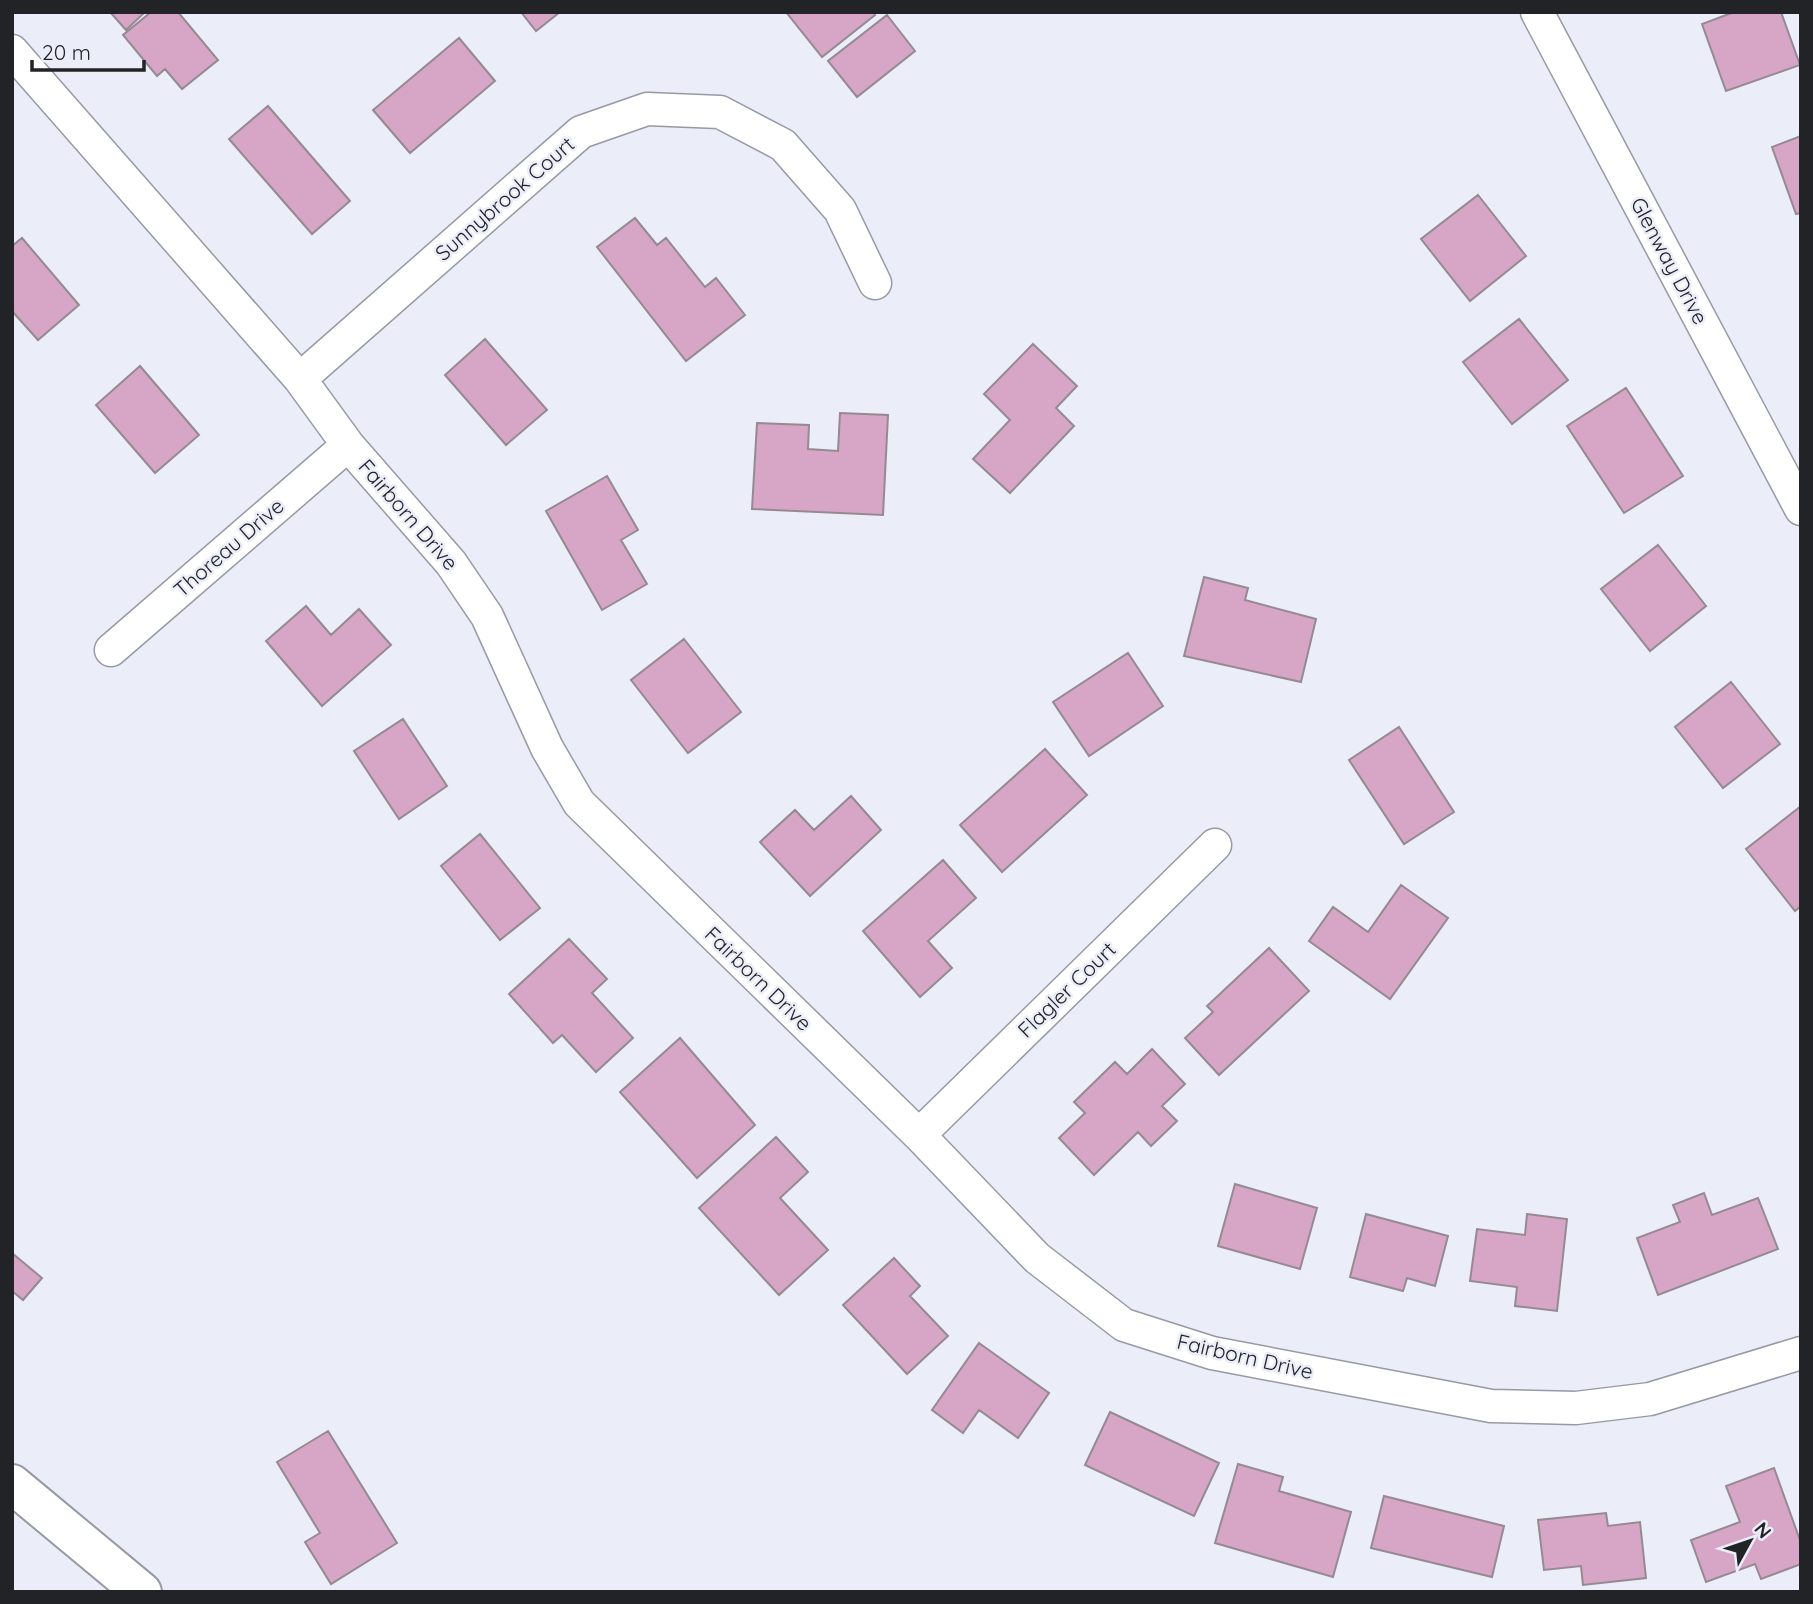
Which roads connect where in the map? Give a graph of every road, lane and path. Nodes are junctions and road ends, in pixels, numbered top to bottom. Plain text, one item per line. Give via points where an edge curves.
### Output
1 (1537, 12) edge
2 (12, 51) edge
3 (875, 283) dead end
4 (300, 379) junction
5 (348, 445) junction
6 (1801, 509) edge
7 (111, 650) dead end
8 (1215, 845) dead end
9 (919, 1135) junction
10 (1801, 1353) edge
11 (12, 1484) edge
12 (142, 1592) edge

1 - 6 street, Glenway Drive
2 - 4 street, Fairborn Drive
3 - 4 street, Sunnybrook Court via 840,210 783,145 720,112 647,109 581,132
4 - 5 street, Fairborn Drive
5 - 7 street, Thoreau Drive
5 - 9 street, Fairborn Drive via 452,563 487,616 547,748 579,803
8 - 9 street, Flagler Court
9 - 10 street, Fairborn Drive via 1037,1258 1124,1325 1212,1353 1491,1406 1576,1408 1650,1399
11 - 12 street

